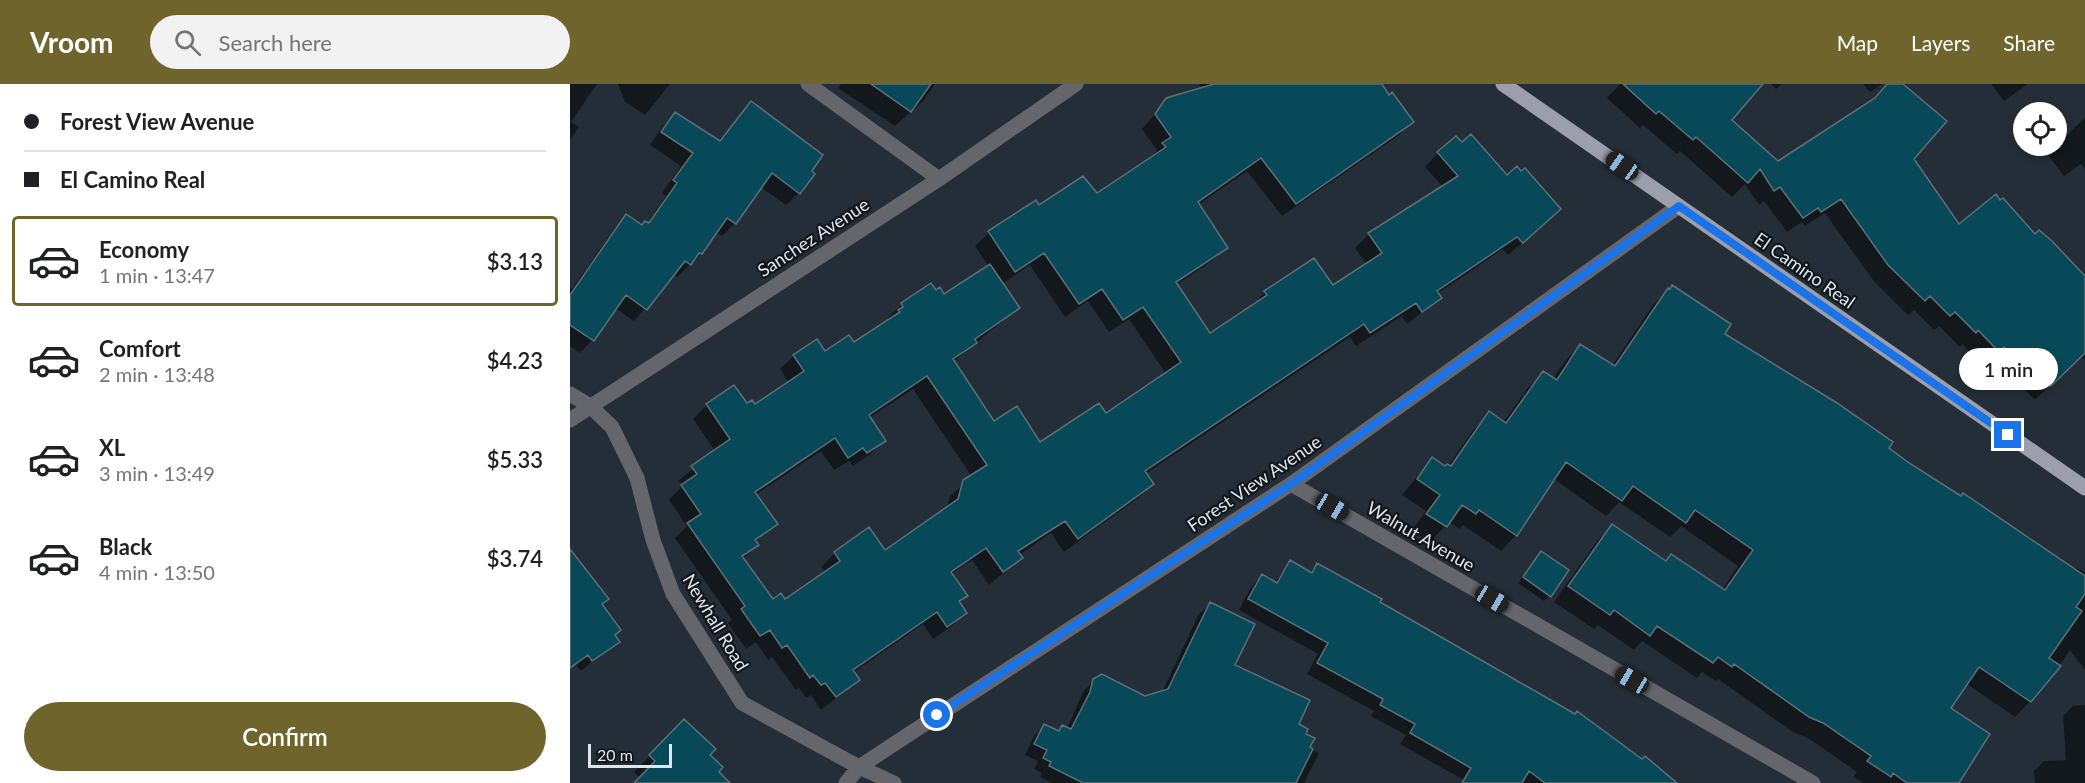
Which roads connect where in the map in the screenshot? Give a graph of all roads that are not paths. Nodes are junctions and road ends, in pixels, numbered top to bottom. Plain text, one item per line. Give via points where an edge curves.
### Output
1 (808, 84) edge
2 (1076, 84) edge
3 (1508, 85) edge
4 (939, 179) junction
5 (1679, 206) junction
6 (570, 393) edge
7 (590, 406) junction
8 (570, 420) edge
9 (1291, 484) junction
10 (2085, 488) edge
11 (859, 767) junction
12 (846, 783) edge
13 (894, 783) edge
14 (1813, 783) edge

1 - 4 street
2 - 4 street, Sanchez Avenue
3 - 5 main road, El Camino Real
4 - 7 street, Sanchez Avenue
5 - 9 street, Forest View Avenue
5 - 10 main road, El Camino Real
6 - 7 street, Newhall Road
7 - 8 street, Sanchez Avenue
7 - 11 street, Newhall Road via 612,427 637,478 653,540 673,594 742,703
9 - 11 street, Forest View Avenue
9 - 14 street, Walnut Avenue
11 - 12 street, Forest View Avenue
11 - 13 street, Newhall Road

